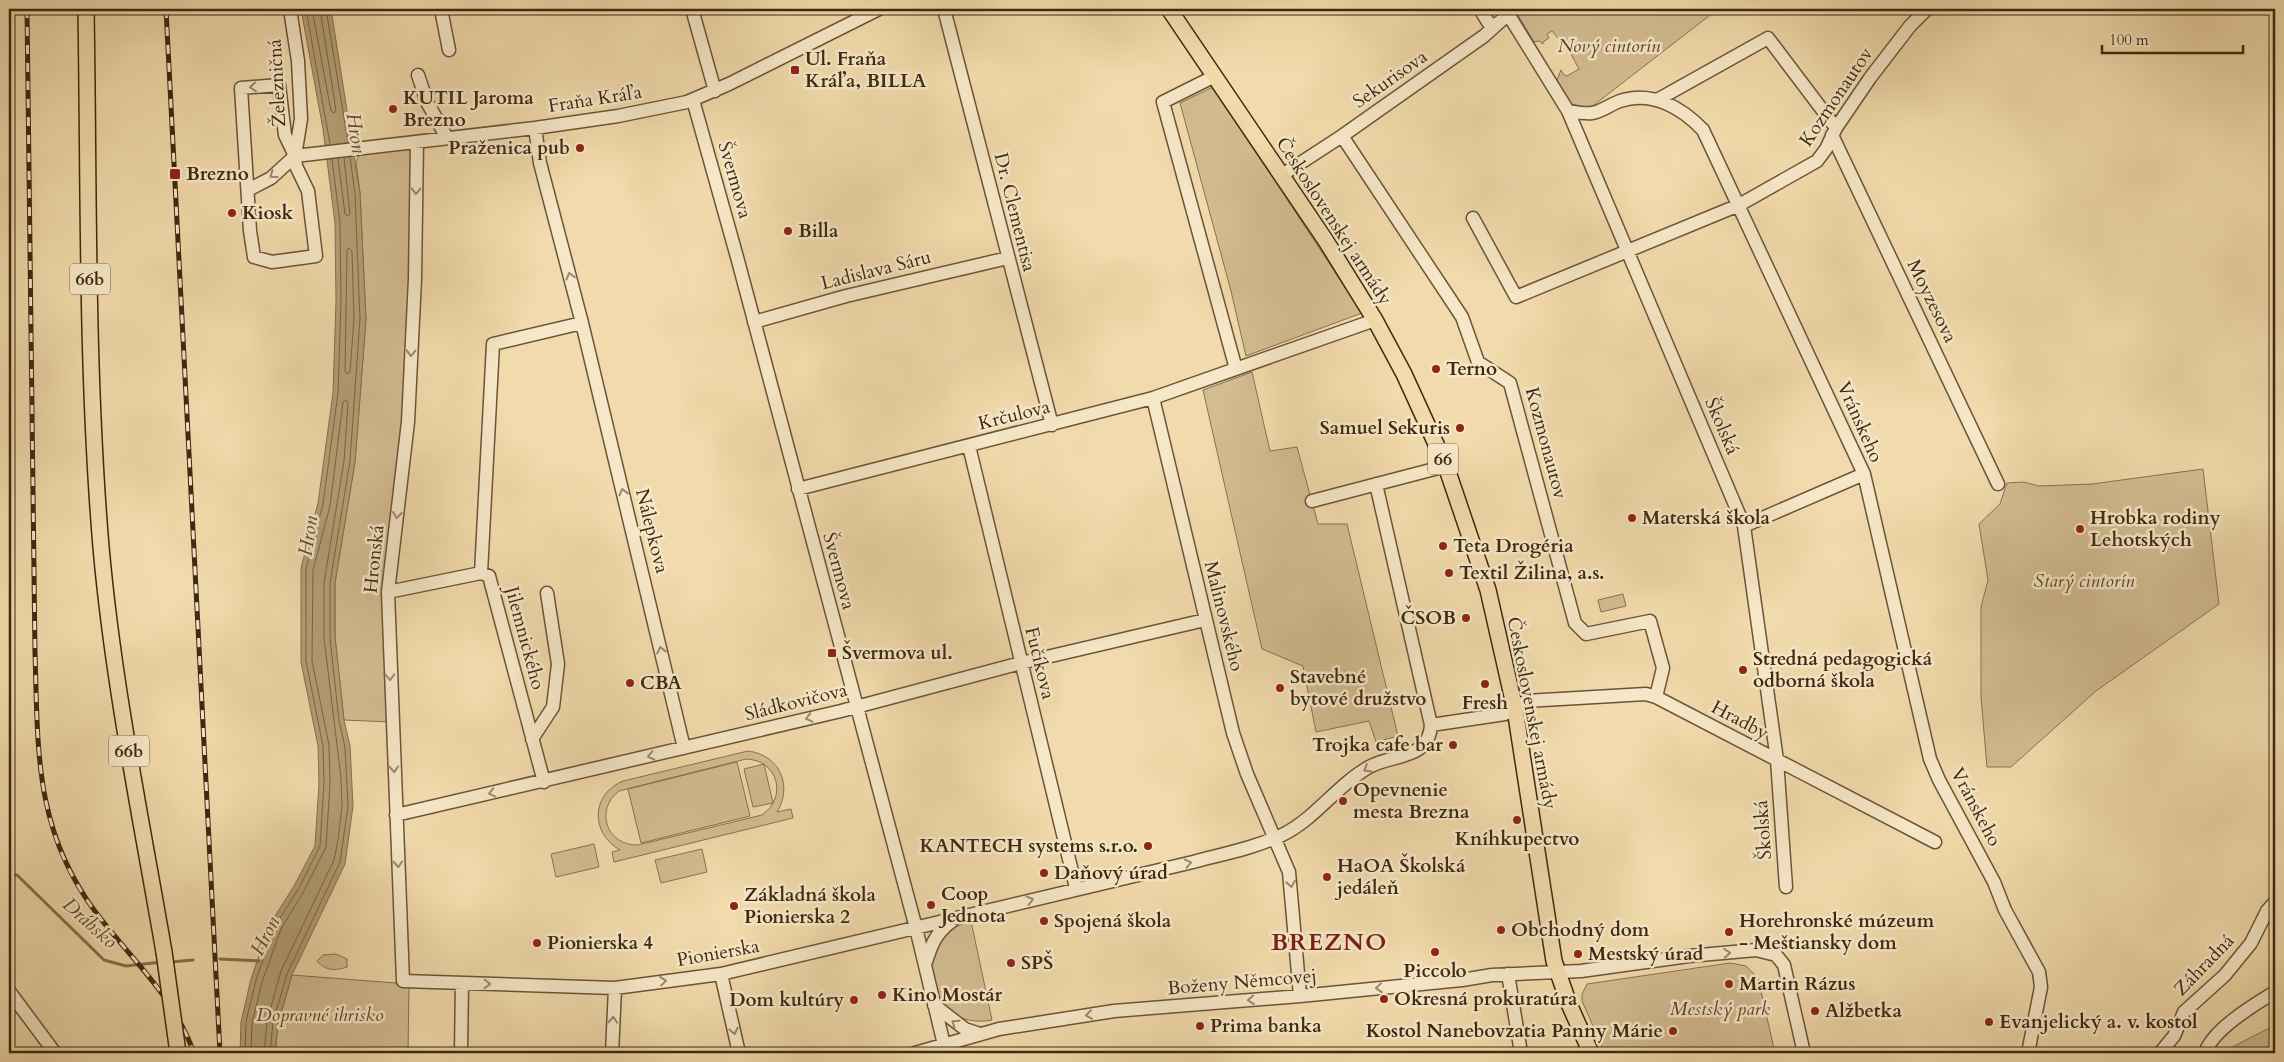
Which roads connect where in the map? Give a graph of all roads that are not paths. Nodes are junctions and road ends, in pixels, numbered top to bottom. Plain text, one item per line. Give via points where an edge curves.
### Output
1 (86, 9) edge
2 (290, 9) edge
3 (441, 9) edge
4 (692, 9) edge
5 (879, 9) edge
6 (944, 9) edge
7 (1169, 9) edge
8 (1480, 9) edge
9 (1927, 9) edge
10 (1511, 12) edge
11 (1495, 26) junction
12 (449, 50) dead end
13 (418, 75) dead end
14 (1215, 76) junction
15 (715, 91) junction
16 (693, 100) junction
17 (1657, 100) junction
18 (1568, 111) junction
19 (535, 128) junction
20 (1834, 131) junction
21 (1342, 136) junction
22 (446, 138) junction
23 (417, 142) junction
24 (295, 156) junction
25 (1282, 175) junction
26 (248, 190) junction
27 (1739, 205) junction
28 (1473, 218) dead end
29 (1626, 252) junction
30 (1008, 258) junction
31 (1375, 320) junction
32 (754, 322) junction
33 (582, 323) junction
34 (1236, 369) junction
35 (1153, 398) junction
36 (1052, 425) junction
37 (969, 446) junction
38 (1446, 466) junction
39 (1864, 474) junction
40 (1376, 484) junction
41 (1998, 484) dead end
42 (798, 489) junction
43 (1312, 501) dead end
44 (1744, 526) junction
45 (481, 573) junction
46 (388, 592) junction
47 (547, 593) dead end
48 (1205, 620) junction
49 (1021, 663) junction
50 (1656, 697) junction
51 (856, 706) junction
52 (1515, 709) junction
53 (1430, 725) junction
54 (532, 739) junction
55 (684, 748) junction
56 (1777, 760) junction
57 (544, 782) junction
58 (396, 815) junction
59 (1275, 838) junction
60 (1934, 842) dead end
61 (1786, 887) dead end
62 (1076, 888) junction
63 (2275, 902) edge
64 (962, 916) junction
65 (916, 928) junction
66 (925, 966) junction
67 (1558, 973) junction
68 (721, 974) junction
69 (1508, 974) junction
70 (403, 981) joint
71 (462, 983) junction
72 (615, 988) junction
73 (9, 991) edge
74 (2275, 992) edge
75 (1300, 996) junction
76 (934, 1005) junction
77 (980, 1034) junction
78 (945, 1049) edge
79 (55, 1053) edge
80 (178, 1053) edge
81 (461, 1053) edge
82 (612, 1053) edge
83 (739, 1053) edge
84 (915, 1053) edge
85 (1521, 1053) edge
86 (1590, 1053) edge
87 (1804, 1053) edge
88 (2028, 1053) edge
89 (2160, 1053) edge
90 (2205, 1053) edge

1 - 80 main road, 66b, bridge via 92,381 99,521 113,649
2 - 24 street, Železničná via 298,61 301,119
3 - 12 street
4 - 15 street
5 - 15 street, Fraňa Kráľa
6 - 30 street, Dr. Clementisa
7 - 14 main road, Československej armády / 66
8 - 11 street via 1488,22
9 - 20 street, Kozmonautov via 1893,48
10 - 11 street, Sekurisova
10 - 18 street, Školská
11 - 21 street, Sekurisova
13 - 22 street via 427,102
14 - 25 main road, Československej armády / 66
14 - 34 street via 1163,102
15 - 16 street, Fraňa Kráľa
16 - 19 street, Fraňa Kráľa via 618,116
16 - 32 street, Švermova
17 - 18 street, Vránskeho via 1641,97 1622,100 1592,113
17 - 20 street, Moyzesova via 1768,38
17 - 27 street, Vránskeho via 1690,117 1703,130
18 - 29 street, Školská
19 - 22 street, Fraňa Kráľa
33 -> 19 street, Nálepkova via 540,163
20 - 27 street, Kozmonautov via 1817,161
20 - 41 street, Moyzesova
21 - 25 street, Sekurisova
21 - 50 street, Kozmonautov via 1462,317 1478,362 1510,383 1575,623 1586,634 1650,621 1663,668
22 - 23 street, Fraňa Kráľa
23 - 24 street, Fraňa Kráľa
23 -> 46 street, Hronská via 408,422
24 -> 26 street via 272,178
24 -> 26 street, Železničná via 285,135 279,85 241,88
24 - 26 street, Železničná via 296,166 308,191 316,256 272,262 254,257
25 - 31 main road, Československej armády / 66
27 - 29 street, Kozmonautov
27 - 39 street, Vránskeho
28 - 29 street, Kozmonautov via 1516,297
29 - 44 street, Školská
30 - 32 street, Ladislava Sáru via 846,296
30 - 36 street, Dr. Clementisa
31 - 34 street, Krčulova
31 - 38 main road, Československej armády / 66
32 - 42 street, Švermova
33 - 45 street via 493,344
55 -> 33 street, Nálepkova
34 - 35 street, Krčulova
35 - 36 street, Krčulova
35 - 48 street, Malinovského
36 - 37 street, Krčulova
37 - 42 street, Krčulova
37 - 49 street, Fučíkova
38 - 40 street
38 - 52 main road, Československej armády / 66 via 1488,590
39 - 44 street
39 - 88 street, Vránskeho via 1930,759 2041,979
40 - 43 street
40 - 53 street
42 - 51 street, Švermova
44 - 56 street, Školská
45 - 46 street, Jilemnického
45 - 54 street, Jilemnického via 489,576
46 -> 58 street, Hronská
47 - 54 street via 558,664 553,707
48 - 49 street, Sládkovičova
48 - 59 street, Malinovského via 1239,753
49 - 51 street, Sládkovičova
49 - 62 street, Fučíkova
50 - 52 street, Hradby via 1646,694 1526,701
50 - 56 street, Hradby
51 -> 55 street, Sládkovičova
51 - 65 street, Švermova
52 - 53 street, Hradby via 1505,714
52 - 67 main road, Československej armády / 66
53 -> 59 street via 1429,736 1422,746 1405,756 1368,767 1292,829
54 - 57 street, Jilemnického
55 -> 57 street, Sládkovičova
56 - 60 street, Hradby
56 - 61 street, Školská
57 -> 58 street, Sládkovičova
58 -> 70 street, Hronská
62 -> 59 street, Pionierska via 1193,862
59 -> 75 street, Malinovského via 1292,885
64 -> 62 street, Pionierska
63 - 89 street, Záhradná via 2251,943 2184,1012 2174,1036
64 - 65 street, Pionierska
64 - 66 street via 942,928 932,943
65 - 66 street, Švermova
65 - 68 street, Pionierska
66 - 76 street, Švermova
67 - 69 street, Boženy Němcovej
67 - 86 main road, 66
67 -> 87 street, Boženy Němcovej via 1689,956 1756,950 1770,952 1781,960 1787,971
72 -> 68 street, Pionierska
68 -> 83 street
69 -> 75 street, Boženy Němcovej
69 - 85 street
70 - 71 street, Pionierska
71 -> 72 street, Pionierska
71 - 81 street
82 -> 72 street
73 - 79 street
74 - 90 street via 2232,1021
75 -> 77 street, Boženy Němcovej via 1114,1011
77 -> 76 street via 965,1029
76 - 78 street, Švermova
77 - 78 street, Boženy Němcovej
78 - 84 street, Boženy Němcovej

